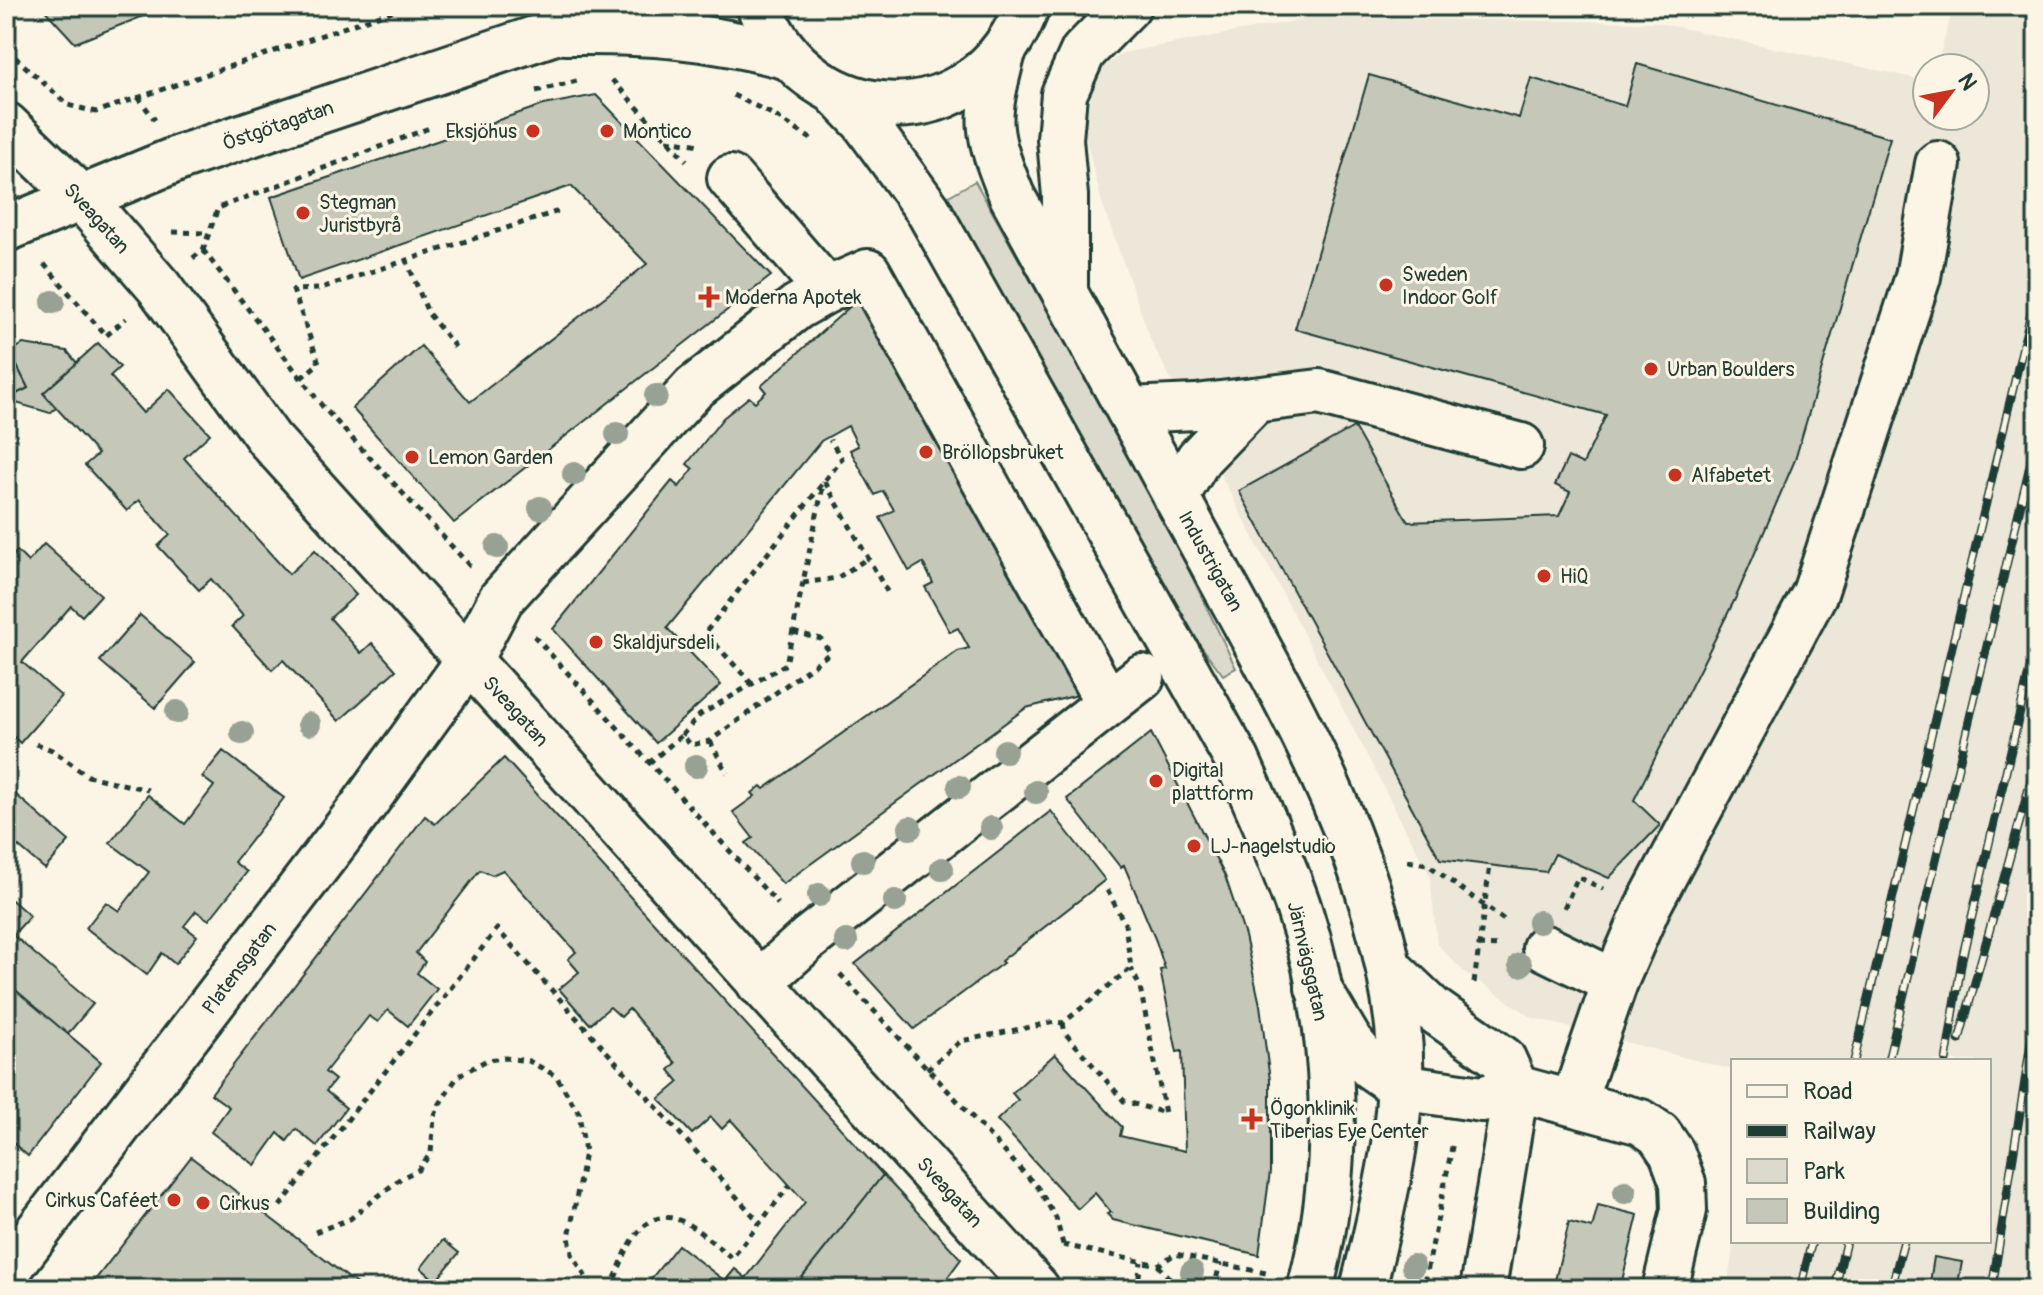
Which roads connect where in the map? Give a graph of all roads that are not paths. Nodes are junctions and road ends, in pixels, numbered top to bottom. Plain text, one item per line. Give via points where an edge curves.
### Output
1 (606, 6) edge
2 (759, 6) edge
3 (1027, 6) edge
4 (1128, 6) edge
5 (555, 32) junction
6 (1003, 52) junction
7 (785, 56) junction
8 (837, 94) junction
9 (6, 125) edge
10 (1938, 164) dead end
11 (730, 178) dead end
12 (82, 198) junction
13 (9, 227) edge
14 (827, 290) junction
15 (1065, 293) junction
16 (1255, 400) junction
17 (1129, 410) junction
18 (1521, 446) dead end
19 (1176, 497) junction
20 (469, 660) junction
21 (1142, 677) dead end
22 (1108, 703) junction
23 (1529, 937) road end
24 (1389, 968) junction
25 (1615, 982) junction
26 (759, 983) junction
27 (1317, 985) junction
28 (1400, 1087) junction
29 (1516, 1088) junction
30 (1573, 1103) junction
31 (6, 1273) edge
32 (1037, 1289) edge
33 (1310, 1289) edge
34 (1363, 1289) edge
35 (1483, 1289) edge
36 (1665, 1289) edge

1 - 5 main road, Östgötagatan
2 - 7 main road
3 - 6 main road
4 - 15 main road via 1083,52 1064,94 1060,139
5 - 7 main road, Östgötagatan via 651,31 723,40
5 - 12 main road, Östgötagatan via 182,157
6 - 8 main road via 977,78 945,96 909,105 872,104
6 - 15 main road, Industrigatan via 988,109 990,134 1012,196
7 - 8 main road
8 - 27 main road, Järnvägsgatan via 928,210 1237,760 1298,907
9 - 12 main road, Sveagatan
10 - 25 main road via 1918,277 1815,593 1648,906
11 - 14 main road
12 - 13 main road, Östgötagatan
12 - 20 main road, Sveagatan via 159,287 269,439
14 - 20 main road, Platensgatan via 797,307 694,388 501,599
14 - 22 main road, Platensgatan via 868,272
15 - 17 main road, Industrigatan
16 - 17 main road
16 - 18 main road via 1319,392
16 - 19 main road via 1199,458
17 - 19 main road, Industrigatan
19 - 24 main road, Industrigatan via 1323,776 1364,873
20 - 26 main road, Sveagatan
20 - 31 main road, Platensgatan
21 - 22 main road
22 - 26 main road
23 - 25 main road
24 - 28 main road, Industrigatan via 1399,1029
24 - 29 main road via 1432,1009 1503,1059
25 - 30 main road
26 - 32 main road, Sveagatan
27 - 28 main road via 1357,1050
27 - 33 main road, Järnvägsgatan via 1328,1055 1332,1156
28 - 29 main road via 1482,1099
28 - 34 main road
29 - 30 main road
29 - 35 main road
30 - 36 main road via 1641,1122 1659,1134 1672,1153 1683,1183 1684,1210

